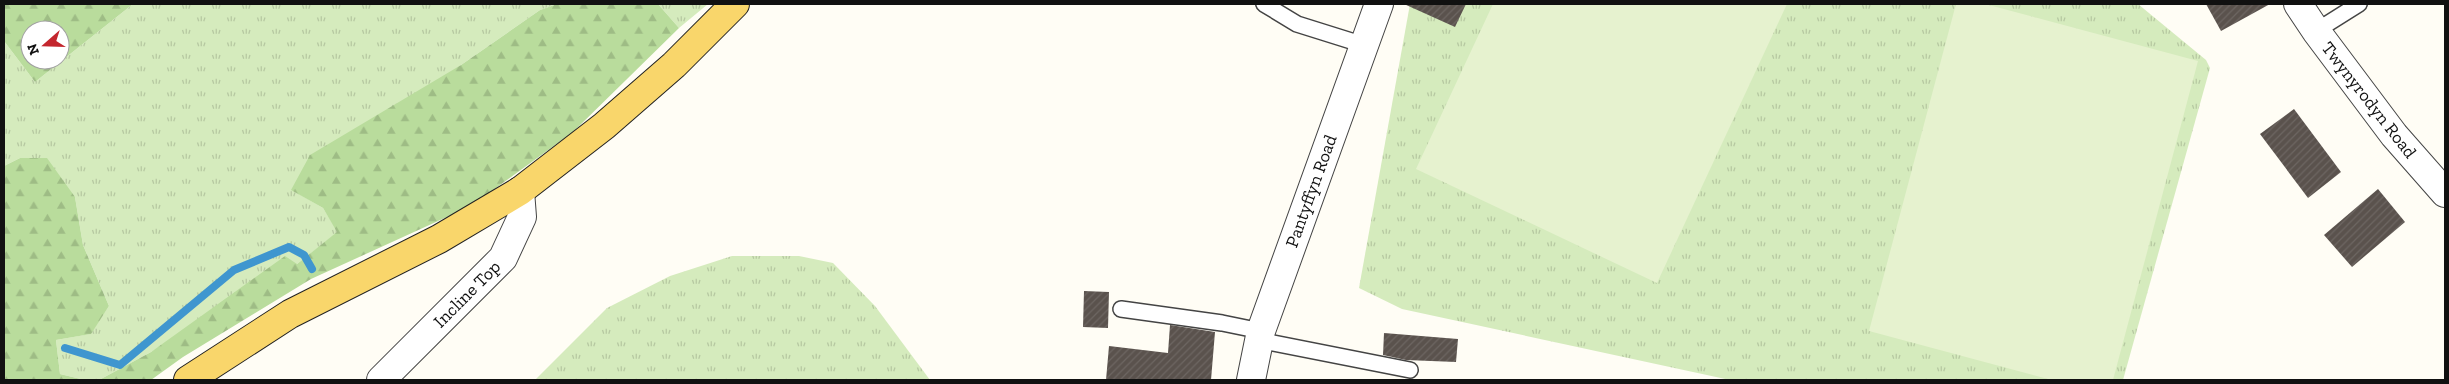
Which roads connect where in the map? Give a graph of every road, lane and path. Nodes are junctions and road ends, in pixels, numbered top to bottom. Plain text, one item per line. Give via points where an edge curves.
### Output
1 (735, 4) edge
2 (1264, 4) edge
3 (1379, 4) edge
4 (2298, 4) edge
5 (2355, 5) edge
6 (2316, 31) junction
7 (1364, 45) junction
8 (520, 191) junction
9 (2445, 193) edge
10 (1121, 309) dead end
11 (1260, 335) junction
12 (1410, 370) dead end
13 (188, 380) edge
14 (381, 380) edge
15 (1251, 380) edge

1 - 8 main road via 674,65 604,126
2 - 7 lane via 1297,24
3 - 7 street, Pantyffyn Road
4 - 6 street, Twynyrodyn Road
5 - 6 lane
6 - 9 street, Twynyrodyn Road via 2394,135
7 - 11 street, Pantyffyn Road
8 - 13 main road via 439,240 290,314
8 - 14 street, Incline Top via 522,217 503,258
10 - 11 lane via 1222,322
11 - 12 lane
11 - 15 street, Pantyffyn Road

